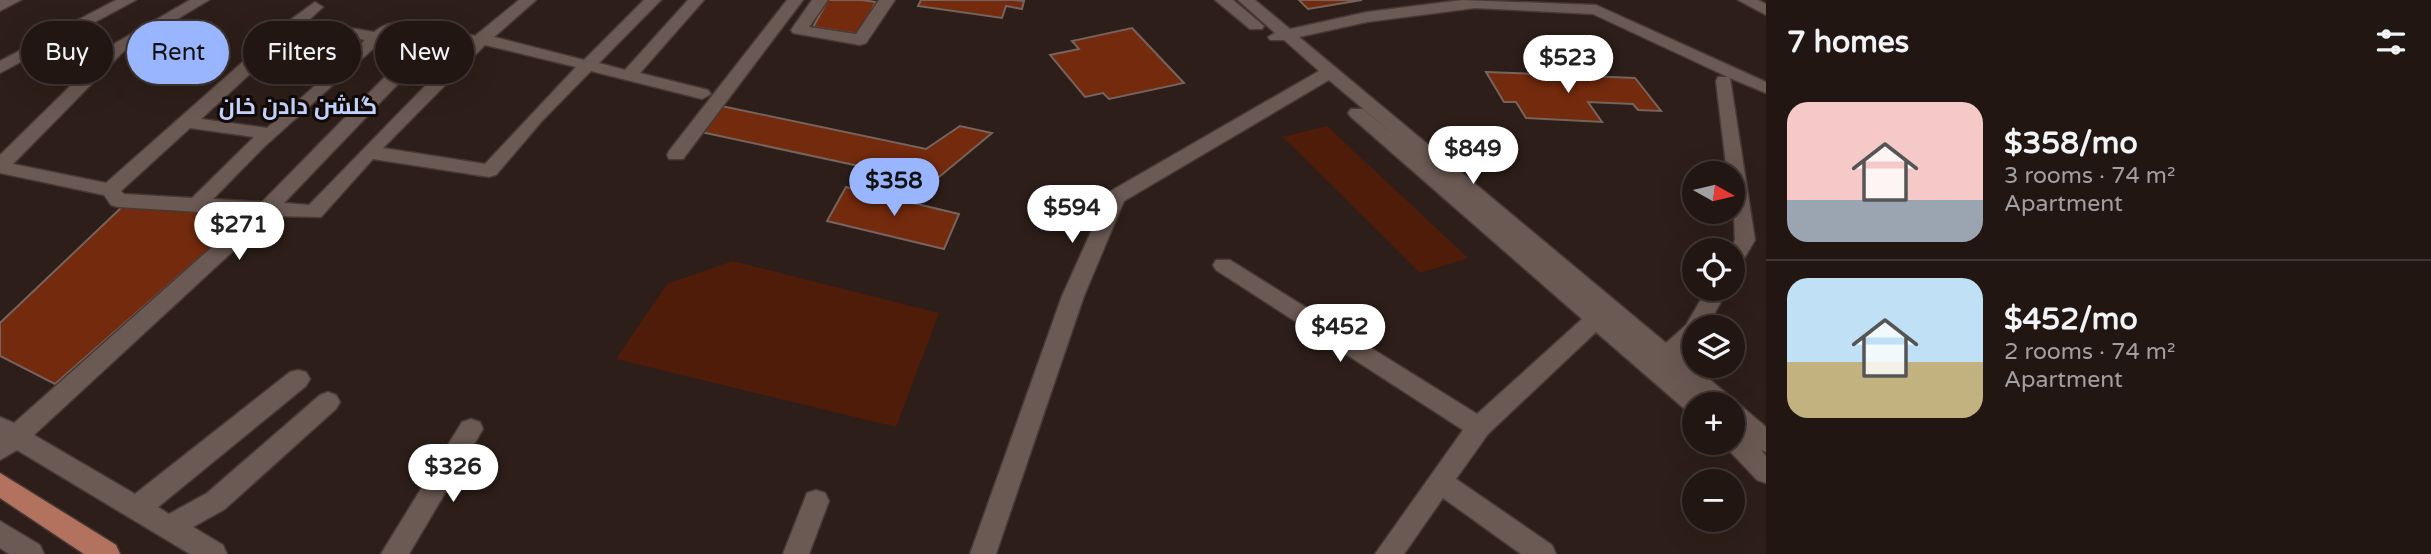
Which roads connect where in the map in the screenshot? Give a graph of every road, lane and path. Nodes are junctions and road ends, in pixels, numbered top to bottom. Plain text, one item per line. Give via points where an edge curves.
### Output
1 (13, 0) edge
2 (128, 0) edge
3 (201, 0) edge
4 (526, 0) edge
5 (653, 0) edge
6 (696, 0) edge
7 (795, 0) edge
8 (820, 0) edge
9 (887, 0) edge
10 (1223, 0) edge
11 (1246, 0) edge
12 (1746, 0) edge
13 (1490, 2) edge
14 (1594, 5) edge
15 (0, 6) edge
16 (314, 7) dead end
17 (1766, 10) edge
18 (298, 21) edge
19 (1279, 37) junction
20 (375, 39) edge
21 (474, 39) edge
22 (480, 40) junction
23 (361, 51) edge
24 (587, 67) junction
25 (0, 68) edge
26 (243, 71) edge
27 (629, 76) junction
28 (1323, 76) junction
29 (1724, 82) dead end
30 (325, 84) edge
31 (388, 84) edge
32 (1766, 88) edge
33 (702, 94) dead end
34 (186, 122) junction
35 (271, 134) junction
36 (369, 152) junction
37 (676, 155) dead end
38 (110, 190) junction
39 (197, 204) junction
40 (268, 208) junction
41 (1745, 238) edge
42 (1223, 265) dead end
43 (1597, 317) junction
44 (1682, 345) edge
45 (1657, 358) junction
46 (298, 379) dead end
47 (1685, 392) edge
48 (1707, 392) edge
49 (328, 402) dead end
50 (1745, 423) edge
51 (1479, 427) junction
52 (471, 429) dead end
53 (5, 438) edge
54 (1766, 442) edge
55 (1745, 451) edge
56 (1766, 472) edge
57 (1440, 482) junction
58 (0, 484) edge
59 (816, 500) dead end
60 (136, 508) junction
61 (169, 527) junction
62 (0, 533) edge
63 (31, 554) edge
64 (107, 554) edge
65 (215, 554) edge
66 (394, 554) edge
67 (796, 554) edge
68 (983, 554) edge
69 (1388, 554) edge
70 (1543, 554) edge

1 - 15 street
2 - 25 street
3 - 38 street via 118,48 0,167
4 - 22 street
5 - 24 street
6 - 27 street
7 - 37 street
8 - 9 street via 799,30 860,40
10 - 19 street
11 - 19 street
12 - 17 street
13 - 14 street
13 - 19 street via 1367,17
14 - 32 street
16 - 18 street
19 - 28 street
20 - 23 street
21 - 22 street
22 - 24 street
22 - 36 street
24 - 27 street
24 - 36 street via 489,171
26 - 34 street
27 - 33 street
28 - 43 street
28 - 45 street
28 - 68 street via 1116,197 1073,296
29 - 41 street
30 - 35 street
31 - 40 street
34 - 35 street
34 - 38 street
35 - 39 street
36 - 40 street via 314,212
38 - 39 street via 118,200
39 - 40 street
40 - 53 street
42 - 51 street
43 - 45 street
43 - 51 street
44 - 45 street
45 - 47 street
45 - 48 street
46 - 60 street
49 - 61 street via 216,501
50 - 54 street
51 - 57 street
52 - 66 street
53 - 60 street
55 - 56 street
57 - 69 street
57 - 70 street
58 - 64 main road
59 - 67 street
60 - 61 street
61 - 65 street
62 - 63 street

